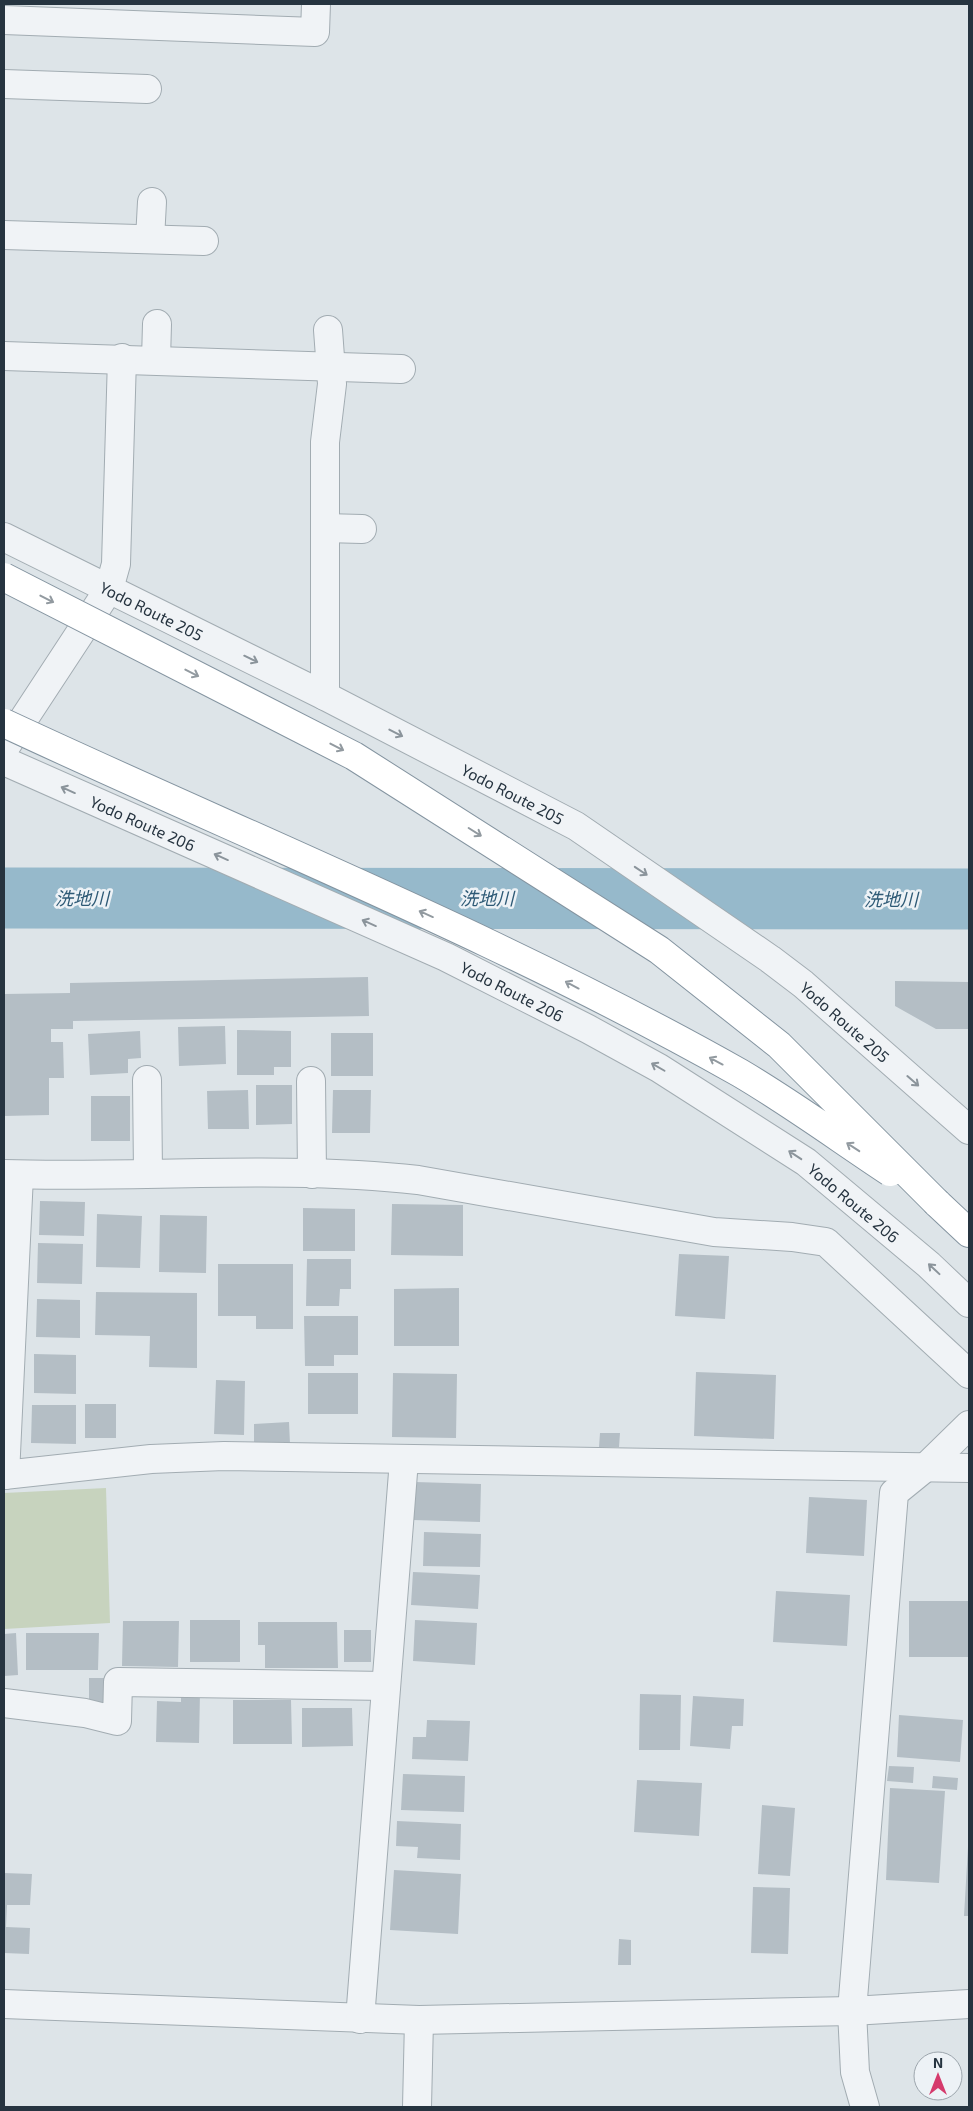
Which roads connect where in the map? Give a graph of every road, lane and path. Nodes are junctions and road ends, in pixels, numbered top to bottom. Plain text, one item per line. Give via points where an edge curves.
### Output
1 (316, 4) edge
2 (4, 20) edge
3 (4, 84) edge
4 (147, 89) dead end
5 (152, 202) dead end
6 (4, 235) edge
7 (150, 239) junction
8 (204, 242) dead end
9 (157, 324) dead end
10 (328, 330) dead end
11 (4, 356) edge
12 (122, 358) junction
13 (156, 359) junction
14 (329, 366) junction
15 (401, 369) dead end
16 (324, 528) junction
17 (362, 529) dead end
18 (4, 537) edge
19 (4, 577) edge
20 (109, 589) junction
21 (324, 696) junction
22 (4, 723) edge
23 (4, 749) edge
24 (4, 762) edge
25 (147, 1080) dead end
26 (311, 1081) dead end
27 (969, 1130) edge
28 (11, 1174) edge
29 (148, 1174) junction
30 (312, 1174) junction
31 (937, 1203) junction
32 (969, 1233) edge
33 (969, 1303) edge
34 (969, 1374) edge
35 (969, 1425) edge
36 (404, 1460) junction
37 (926, 1467) junction
38 (969, 1468) edge
39 (4, 1475) edge
40 (386, 1686) junction
41 (4, 1703) edge
42 (4, 2004) edge
43 (969, 2004) edge
44 (852, 2011) junction
45 (360, 2019) junction
46 (419, 2020) junction
47 (417, 2107) edge
48 (865, 2107) edge

1 - 2 street via 315,32
3 - 4 street
5 - 7 street
6 - 7 street
7 - 8 street
9 - 13 street
10 - 14 street
11 - 12 street
12 - 13 street
12 - 20 street via 116,564
13 - 14 street
14 - 15 street
14 - 16 street via 332,384 324,442
16 - 17 street
16 - 21 street
18 - 20 street, Yodo Route 205
19 -> 31 highway, bridge via 354,756 659,950 780,1045
20 -> 21 street, Yodo Route 205
20 - 23 street
21 -> 27 street, Yodo Route 205 via 576,826 803,984
31 -> 22 highway, bridge via 741,1074 517,956
33 -> 24 street, Yodo Route 206 via 929,1265 806,1162 660,1068 446,957
25 - 29 street
26 - 30 street
28 - 29 street
28 - 39 street
29 - 30 street
30 - 34 street via 418,1180 714,1232 826,1242
31 - 32 highway
35 - 37 street
36 - 37 street
36 - 39 street via 224,1456 151,1459
36 - 40 street
37 - 38 street
37 - 44 street via 894,1494
40 - 41 street via 118,1682 117,1721 84,1713
40 - 45 street
42 - 45 street
43 - 44 street
44 - 46 street
44 - 48 street via 855,2072
45 - 46 street
46 - 47 street

